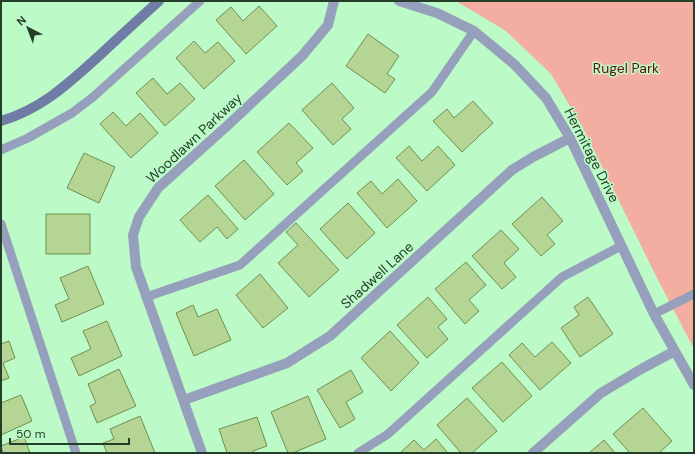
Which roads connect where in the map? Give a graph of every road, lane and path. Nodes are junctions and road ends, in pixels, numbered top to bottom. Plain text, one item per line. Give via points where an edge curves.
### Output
1 (159, 1) edge
2 (200, 1) edge
3 (334, 1) edge
4 (399, 1) edge
5 (474, 31) junction
6 (1, 121) edge
7 (570, 138) junction
8 (1, 150) edge
9 (1, 224) edge
10 (621, 246) junction
11 (694, 294) edge
12 (146, 297) junction
13 (654, 314) junction
14 (675, 351) junction
15 (694, 385) edge
16 (184, 400) junction
17 (76, 453) edge
18 (202, 453) edge
19 (358, 453) edge
20 (533, 453) edge

1 - 6 street via 65,87 43,102
2 - 8 lane via 72,113
3 - 12 street, Woodlawn Parkway via 328,25 302,56 158,188 139,216 134,235 136,267
4 - 5 street, Hermitage Drive via 437,13
5 - 7 street, Hermitage Drive via 514,64 546,98
5 - 12 lane via 432,92 240,265
7 - 10 street, Hermitage Drive
7 - 16 street, Shadwell Lane via 512,170 330,336 287,363
9 - 17 lane
10 - 13 street, Hermitage Drive
10 - 19 lane via 562,277 388,434
11 - 13 lane
12 - 16 street, Woodlawn Parkway
13 - 14 street, Hermitage Drive
14 - 15 street, Hermitage Drive
14 - 20 street via 601,393
16 - 18 street, Woodlawn Parkway

